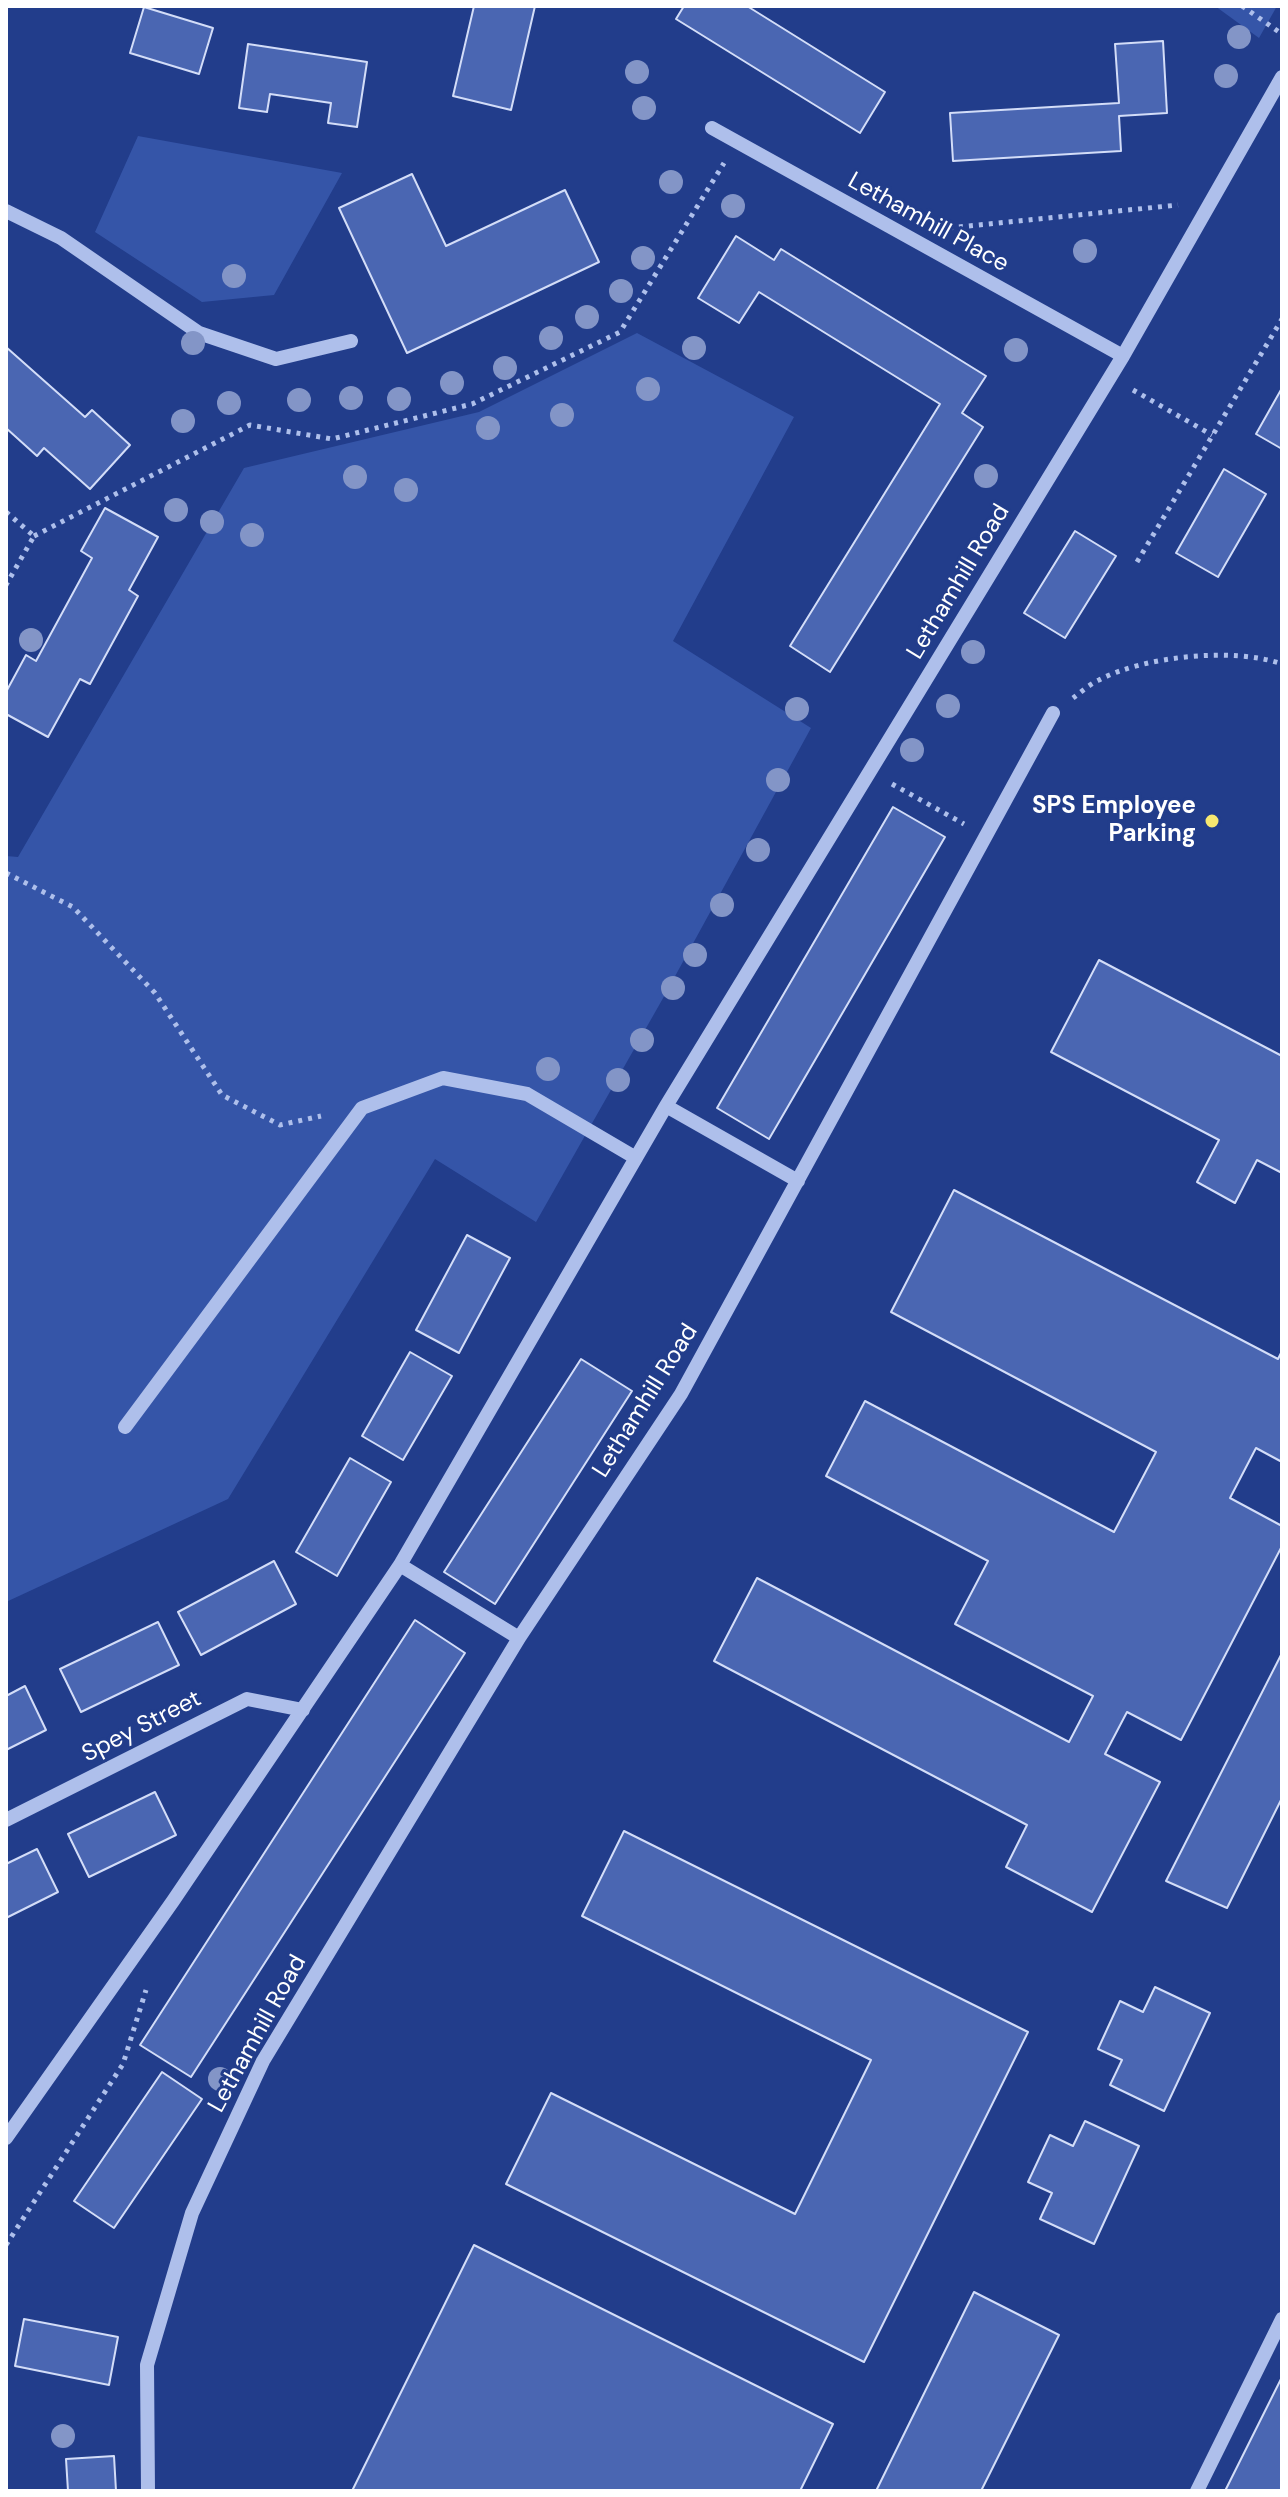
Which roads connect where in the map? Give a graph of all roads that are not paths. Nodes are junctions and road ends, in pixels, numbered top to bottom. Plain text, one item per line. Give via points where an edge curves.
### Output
1 (1282, 77) edge
2 (712, 128) dead end
3 (6, 211) edge
4 (351, 341) dead end
5 (1123, 356) junction
6 (1053, 713) road end
7 (666, 1106) junction
8 (636, 1158) junction
9 (798, 1181) junction
10 (125, 1427) dead end
11 (400, 1565) junction
12 (519, 1638) junction
13 (303, 1710) junction
14 (6, 1820) edge
15 (6, 2138) edge
16 (1282, 2319) edge
17 (148, 2491) edge
18 (1197, 2491) edge

1 - 5 street, Lethamhill Road
2 - 5 street, Lethamhill Place
3 - 4 street via 61,238 199,333 276,359
5 - 7 street, Lethamhill Road
6 - 9 street, Lethamhill Road
7 - 8 street, Lethamhill Road
7 - 9 street
8 - 10 street via 527,1094 499,1088 443,1078 362,1108
8 - 11 street, Lethamhill Road
9 - 12 street, Lethamhill Road via 681,1394
11 - 12 street
11 - 13 street, Lethamhill Road
12 - 17 street, Lethamhill Road via 263,2061 192,2213 147,2365
13 - 14 street, Spey Street via 247,1699
13 - 15 street, Lethamhill Road
16 - 18 street

